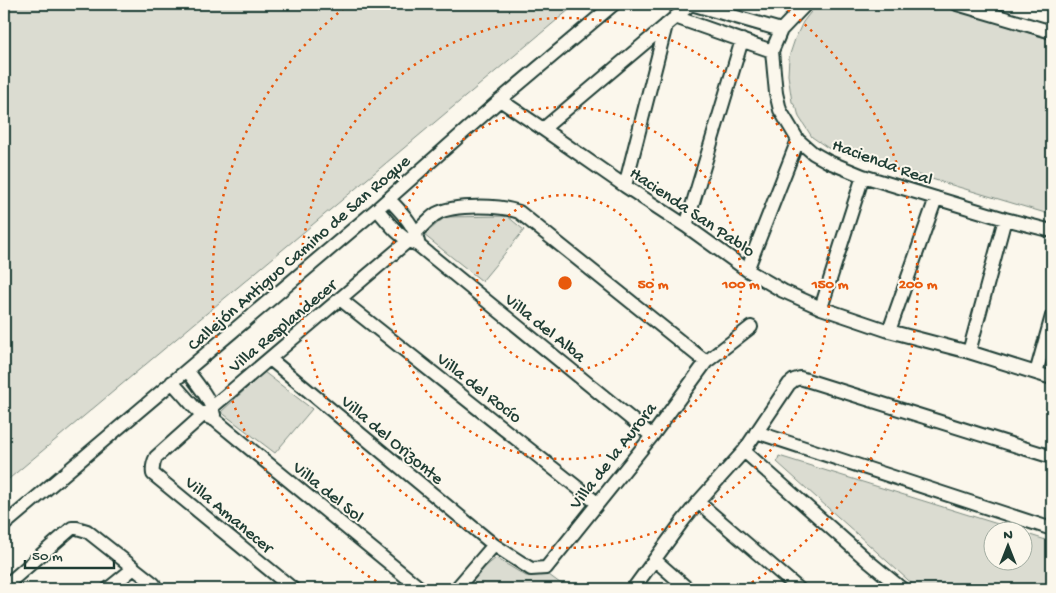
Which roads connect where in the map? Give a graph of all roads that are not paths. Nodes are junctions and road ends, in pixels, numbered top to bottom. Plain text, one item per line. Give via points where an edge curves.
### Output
1 (614, 4) edge
2 (691, 4) edge
3 (806, 4) edge
4 (957, 4) edge
5 (670, 21) junction
6 (781, 30) junction
7 (1052, 32) edge
8 (742, 40) junction
9 (772, 51) junction
10 (500, 100) junction
11 (542, 129) junction
12 (798, 140) junction
13 (863, 176) junction
14 (625, 186) junction
15 (389, 198) junction
16 (936, 198) junction
17 (377, 210) junction
18 (1005, 219) junction
19 (686, 226) junction
20 (1052, 231) edge
21 (414, 240) junction
22 (747, 270) junction
23 (340, 299) junction
24 (822, 308) junction
25 (1052, 316) edge
26 (751, 327) dead end
27 (889, 331) junction
28 (969, 352) junction
29 (270, 359) junction
30 (706, 362) junction
31 (187, 370) junction
32 (1036, 373) junction
33 (1052, 378) edge
34 (172, 382) junction
35 (210, 414) junction
36 (756, 432) junction
37 (652, 436) junction
38 (744, 451) junction
39 (1052, 456) edge
40 (153, 462) joint
41 (698, 502) junction
42 (597, 503) junction
43 (4, 525) edge
44 (1052, 529) edge
45 (494, 545) junction
46 (655, 560) junction
47 (134, 568) junction
48 (154, 584) dead end
49 (4, 587) edge
50 (108, 589) edge
51 (293, 589) edge
52 (421, 589) edge
53 (456, 589) edge
54 (634, 589) edge
55 (688, 589) edge
56 (799, 589) edge
57 (902, 589) edge

1 - 10 street, Callejón Antiguo Camino de San Roque
2 - 5 street
2 - 6 street
3 - 6 street, Hacienda Real
4 - 7 street
5 - 8 street
5 - 11 street
5 - 14 street
6 - 9 street, Hacienda Real
8 - 9 street
8 - 19 street
9 - 12 street, Hacienda Real via 780,110
10 - 11 street, Hacienda San Pablo
10 - 15 street, Callejón Antiguo Camino de San Roque
11 - 14 street, Hacienda San Pablo
12 - 13 street, Hacienda Real via 829,162
12 - 22 street
13 - 16 street, Hacienda Real
13 - 24 street
14 - 19 street, Hacienda San Pablo
15 - 17 street, Callejón Antiguo Camino de San Roque
15 - 21 street, Villa del Alba via 408,220
16 - 18 street, Hacienda Real
16 - 27 street
17 - 21 street, Villa del Alba via 395,230
17 - 31 street, Callejón Antiguo Camino de San Roque
18 - 20 street, Hacienda Real
18 - 28 street
19 - 22 street, Hacienda San Pablo
21 - 23 street, Villa Resplandecer
21 - 30 street, Villa Resplandecer via 435,214 446,210 497,207 519,212
21 - 37 street, Villa del Alba
22 - 24 street, Hacienda San Pablo
23 - 29 street, Villa Resplandecer
23 - 42 street, Villa del Rocío
24 - 27 street, Hacienda San Pablo
25 - 32 street
26 - 30 street, Villa de la Aurora
27 - 28 street, Hacienda San Pablo
28 - 32 street, Hacienda San Pablo
29 - 35 street, Villa Resplandecer
29 - 45 street, Villa del Orizonte
30 - 37 street, Villa de la Aurora
31 - 34 street, Callejón Antiguo Camino de San Roque
31 - 35 street, Villa del Sol via 207,397
32 - 33 street, Hacienda San Pablo
34 - 35 street, Villa del Sol via 195,408
34 - 43 street, Callejón Antiguo Camino de San Roque
35 - 40 street, Villa Resplandecer
35 - 52 street, Villa del Sol
36 - 38 street
36 - 39 street via 789,384 800,378
36 - 44 street
37 - 42 street, Villa de la Aurora
38 - 41 street
38 - 57 street
40 - 51 street, Villa Amanecer via 153,474
41 - 46 street
41 - 56 street
42 - 45 street, Villa de la Aurora via 546,568 531,569
45 - 53 street
46 - 54 street
46 - 55 street
47 - 48 street
47 - 49 street via 87,531 72,528
47 - 50 street

